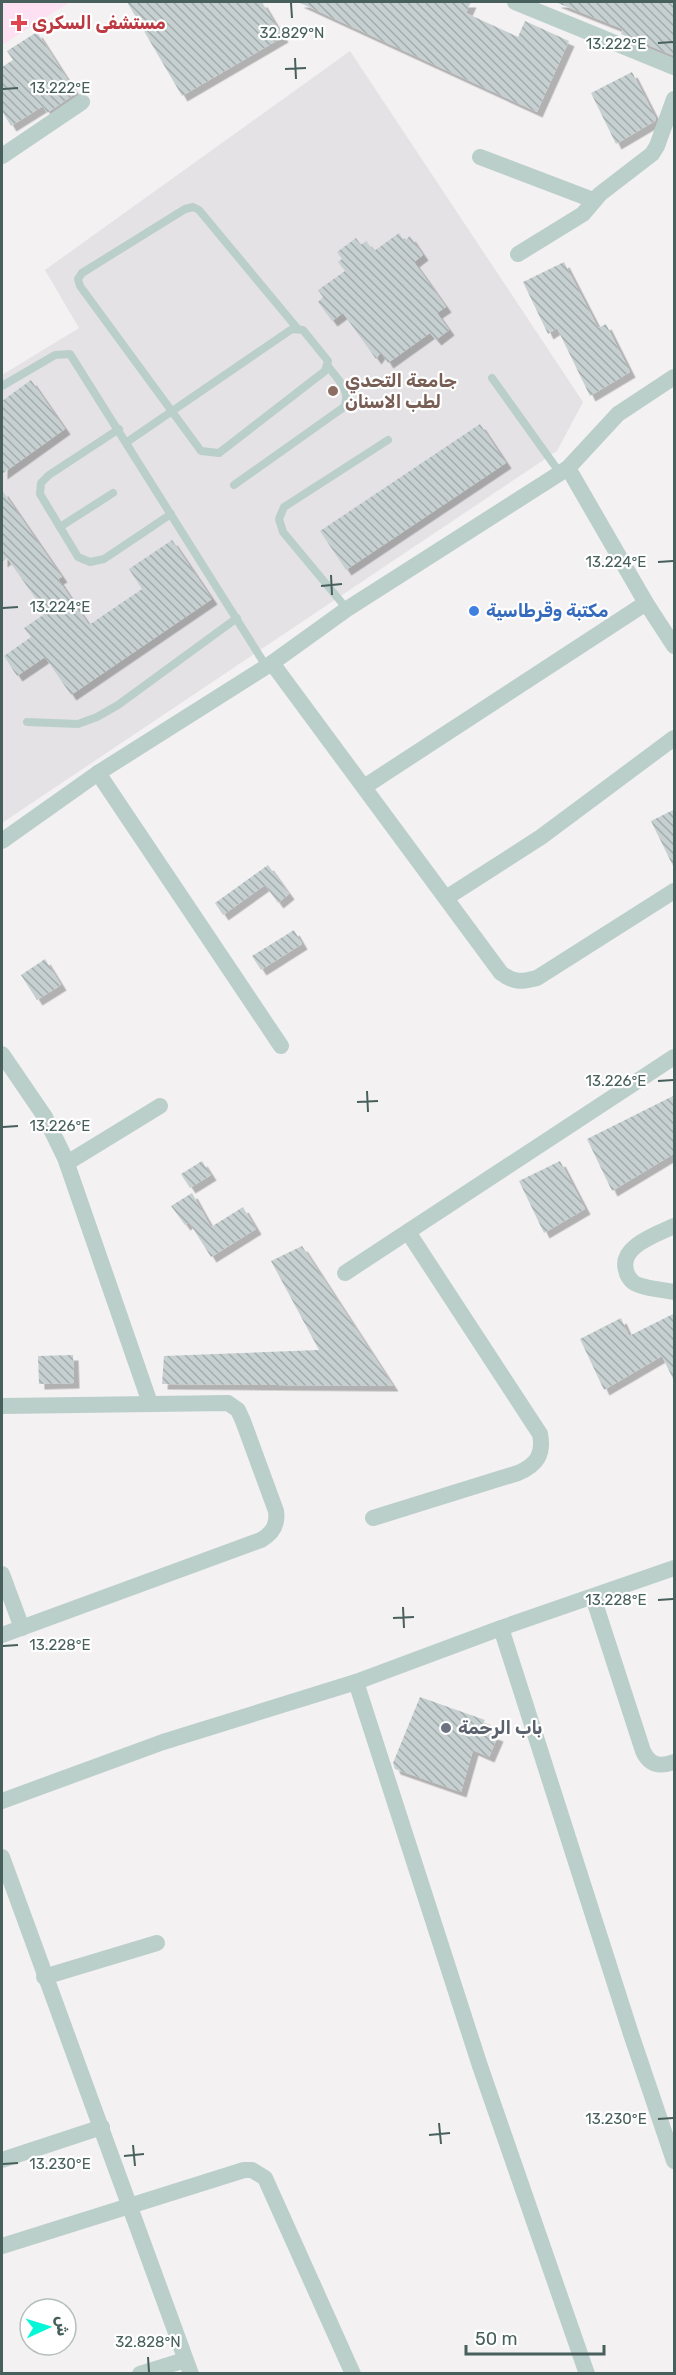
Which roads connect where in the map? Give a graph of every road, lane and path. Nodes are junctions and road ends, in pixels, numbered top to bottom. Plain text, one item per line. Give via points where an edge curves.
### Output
1 (515, 2) edge
2 (675, 67) edge
3 (675, 99) edge
4 (82, 102) dead end
5 (2, 156) edge
6 (480, 158) dead end
7 (593, 200) junction
8 (518, 254) dead end
9 (297, 328) junction
10 (328, 366) junction
11 (675, 377) edge
12 (492, 378) dead end
13 (2, 386) edge
14 (172, 411) junction
15 (119, 429) junction
16 (388, 440) dead end
17 (127, 442) junction
18 (564, 471) junction
19 (234, 485) dead end
20 (113, 493) dead end
21 (171, 514) junction
22 (60, 527) junction
23 (646, 603) junction
24 (347, 609) junction
25 (237, 618) junction
26 (675, 646) edge
27 (269, 664) junction
28 (27, 722) dead end
29 (675, 738) edge
30 (98, 772) junction
31 (364, 787) junction
32 (2, 842) edge
33 (675, 891) edge
34 (446, 898) junction
35 (281, 1046) dead end
36 (2, 1054) edge
37 (675, 1057) edge
38 (160, 1106) dead end
39 (67, 1163) junction
40 (675, 1226) edge
41 (408, 1232) junction
42 (345, 1273) dead end
43 (675, 1292) edge
44 (150, 1403) junction
45 (2, 1406) edge
46 (373, 1518) dead end
47 (675, 1569) edge
48 (2, 1575) edge
49 (593, 1596) junction
50 (22, 1628) junction
51 (501, 1628) junction
52 (2, 1635) edge
53 (356, 1682) junction
54 (675, 1762) edge
55 (2, 1801) edge
56 (2, 1857) edge
57 (157, 1943) dead end
58 (44, 1977) junction
59 (102, 2127) junction
60 (2, 2160) edge
61 (675, 2161) edge
62 (130, 2206) junction
63 (2, 2246) edge
64 (188, 2367) edge
65 (140, 2373) edge
66 (353, 2373) edge
67 (586, 2373) edge

1 - 2 street
3 - 7 street via 652,154
4 - 5 street
6 - 7 street
7 - 8 street via 578,218
9 - 10 lane via 303,330
9 - 14 lane
9 - 14 lane via 193,207 82,273 78,279 80,286
10 - 14 lane via 219,453 201,451
10 - 19 lane via 346,392 344,407
11 - 18 street via 618,414
12 - 18 lane
13 - 15 lane via 54,355 70,354
14 - 17 lane
15 - 17 lane
15 - 22 lane via 41,483 40,494
16 - 24 lane via 284,507 279,519 284,532
17 - 21 lane
18 - 23 street
18 - 24 street
20 - 22 lane
21 - 22 lane via 104,559 90,562 78,557
21 - 25 lane
23 - 26 street
23 - 31 street
24 - 27 street
25 - 27 lane
25 - 28 lane via 97,717 78,724
27 - 30 street
27 - 31 street
29 - 34 street via 541,837
30 - 32 street
30 - 35 street
31 - 34 street
33 - 34 street via 537,978 518,982 501,973
36 - 39 street via 45,1117
37 - 41 street
38 - 39 street
39 - 44 street
40 - 43 street via 634,1247 624,1265 634,1283
41 - 42 street
41 - 46 street via 540,1434 541,1454 536,1464 518,1473
44 - 45 street
44 - 50 street via 234,1406 276,1511 274,1528 261,1540
47 - 49 street
48 - 50 street
49 - 51 street
49 - 54 street via 647,1760 656,1765
50 - 52 street
51 - 53 street
51 - 61 street
53 - 55 street via 163,1742
53 - 67 street via 480,2066
56 - 58 street
57 - 58 street
58 - 59 street
59 - 60 street
59 - 62 street
62 - 63 street
62 - 64 street
62 - 66 street via 244,2170 259,2173 265,2178
64 - 65 street

